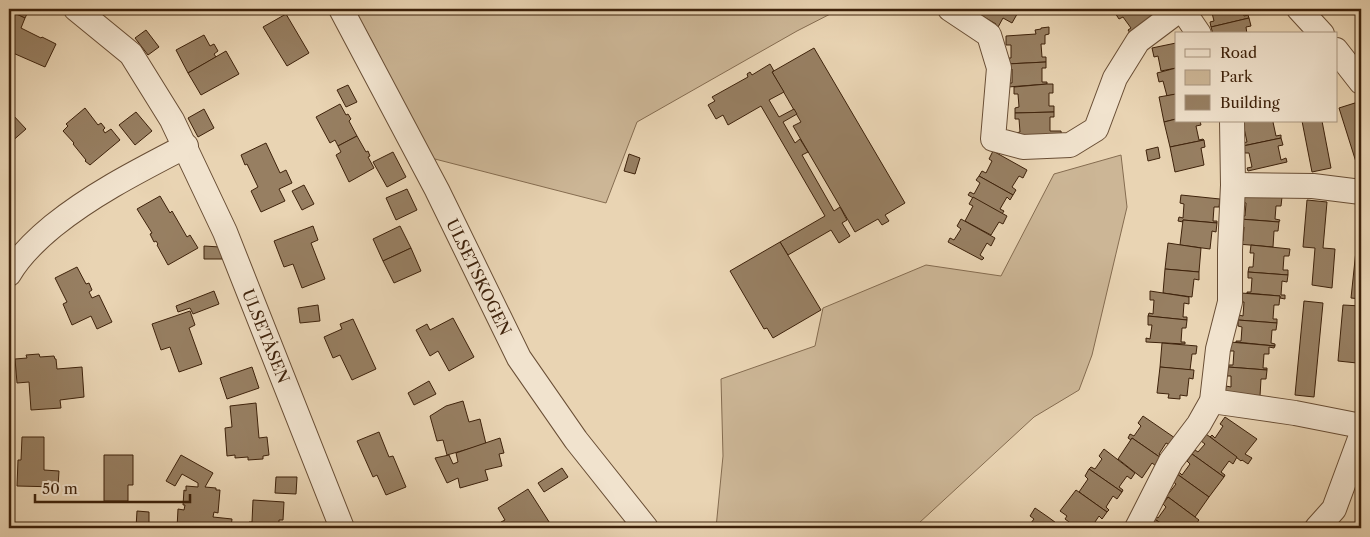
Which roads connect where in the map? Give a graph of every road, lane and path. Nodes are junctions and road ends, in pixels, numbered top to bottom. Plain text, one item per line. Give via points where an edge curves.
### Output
1 (76, 9) edge
2 (341, 9) edge
3 (950, 9) edge
4 (1182, 9) edge
5 (1299, 9) edge
6 (1199, 32) edge
7 (1320, 32) edge
8 (1338, 53) edge
9 (1361, 82) edge
10 (1232, 122) edge
11 (186, 146) junction
12 (1233, 185) junction
13 (1361, 192) edge
14 (9, 274) edge
15 (1212, 401) junction
16 (1361, 426) edge
17 (1361, 436) edge
18 (342, 528) edge
19 (646, 528) edge
20 (1137, 528) edge
21 (1317, 528) edge

1 - 11 street, ULSETÅSEN via 131,54
2 - 19 street, ULSETSKOGEN via 432,180 519,358 576,440
3 - 4 street via 989,35 999,68 993,139 1023,147 1070,145 1096,130 1114,78 1138,41
4 - 6 street
5 - 7 street
8 - 9 street
10 - 12 street
11 - 14 street via 80,205 32,243
11 - 18 street, ULSETÅSEN via 225,232
12 - 13 street via 1313,186
12 - 15 street via 1230,302 1218,349
15 - 16 street
15 - 20 street via 1171,461
17 - 21 street via 1334,510

